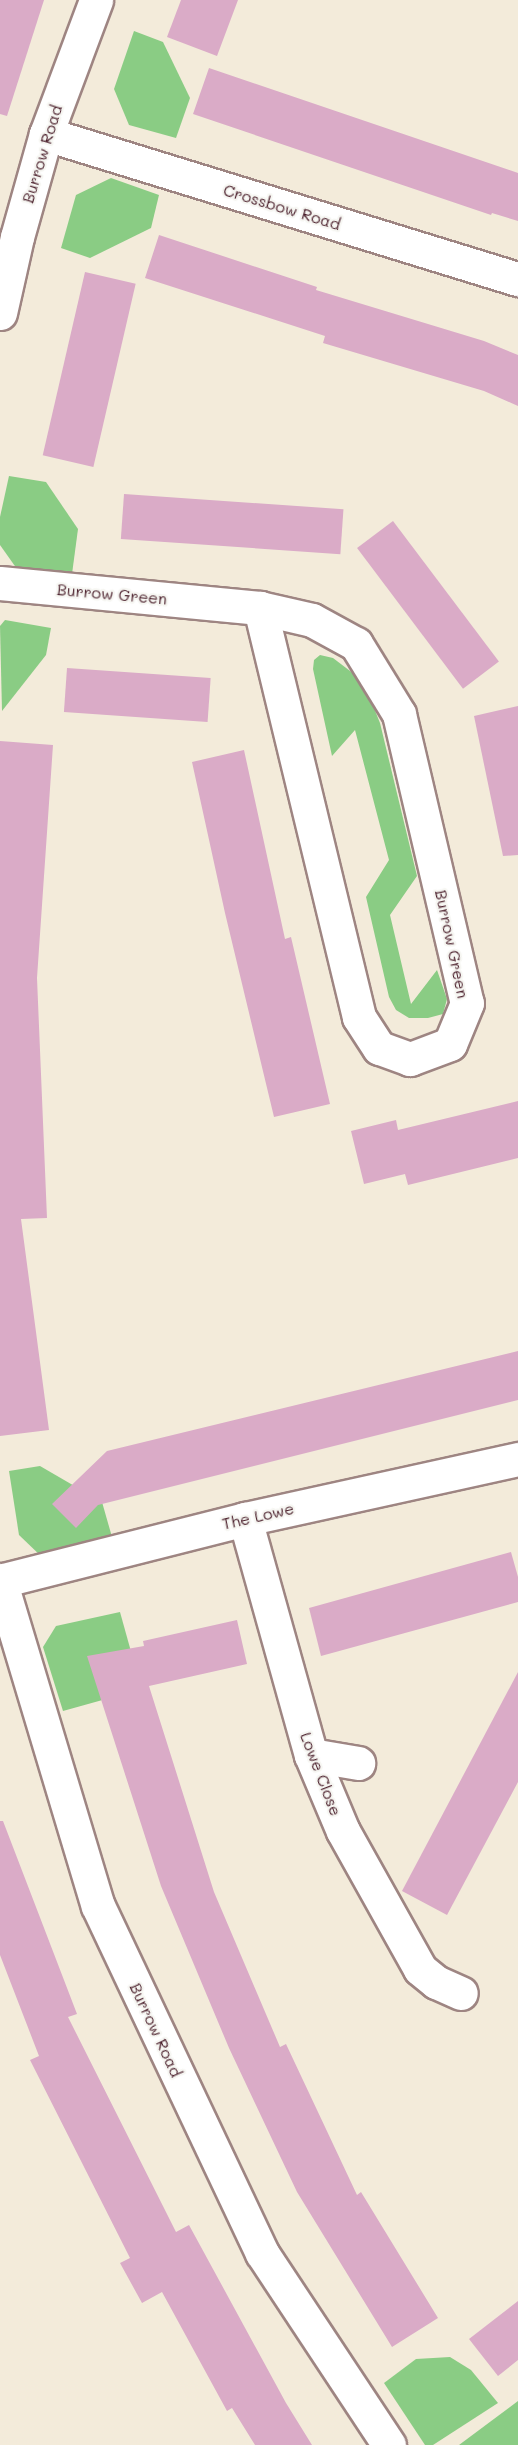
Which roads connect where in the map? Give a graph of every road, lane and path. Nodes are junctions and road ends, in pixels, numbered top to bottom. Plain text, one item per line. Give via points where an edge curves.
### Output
1 (96, 0) edge
2 (46, 134) junction
3 (518, 279) edge
4 (0, 313) edge
5 (0, 583) edge
6 (260, 608) junction
7 (518, 1459) edge
8 (245, 1519) junction
9 (0, 1580) edge
10 (311, 1755) junction
11 (358, 1762) dead end
12 (461, 1993) dead end
13 (388, 2445) edge

1 - 2 street, Burrow Road
2 - 3 street, Crossbow Road
2 - 4 street, Burrow Road
5 - 6 street, Burrow Green
6 - 6 street, Burrow Green via 312,620 356,644 399,714 467,1003 450,1044 410,1059 378,1048 359,1017
7 - 8 street, The Lowe
8 - 9 street, The Lowe
8 - 10 street, Lowe Close
9 - 13 street, Burrow Road via 98,1906 262,2253
10 - 11 street
10 - 12 street, Lowe Close via 343,1831 420,1969 436,1982

